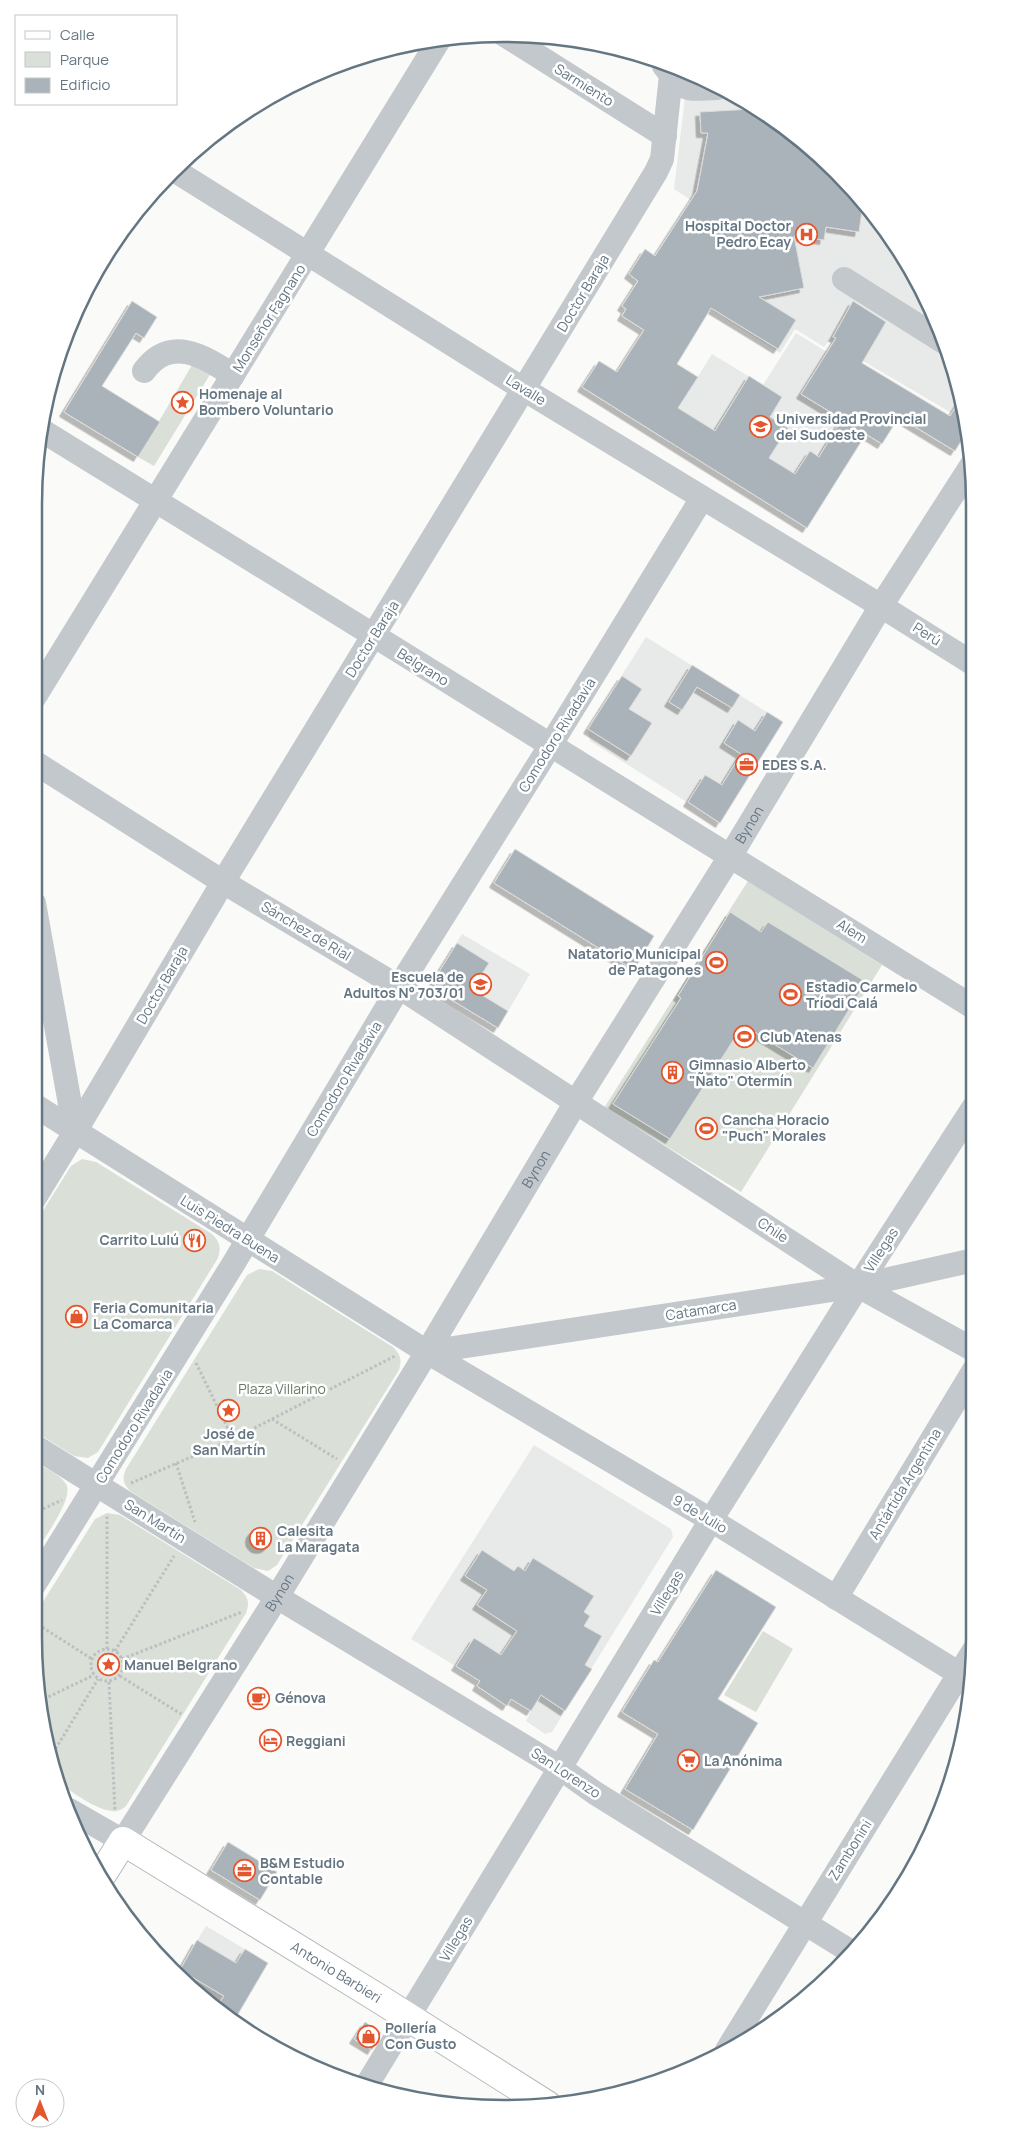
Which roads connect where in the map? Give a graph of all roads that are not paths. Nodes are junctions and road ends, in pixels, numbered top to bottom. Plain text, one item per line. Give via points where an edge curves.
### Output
1 (516, 42) edge
2 (434, 48) edge
3 (669, 73) edge
4 (673, 75) edge
5 (705, 88) edge
6 (665, 136) junction
7 (181, 175) edge
8 (308, 255) junction
9 (844, 279) dead end
10 (934, 336) edge
11 (144, 371) dead end
12 (233, 375) junction
13 (525, 390) junction
14 (48, 434) edge
15 (966, 474) edge
16 (702, 498) junction
17 (155, 500) junction
18 (881, 606) junction
19 (374, 636) junction
20 (966, 659) edge
21 (43, 683) edge
22 (550, 746) junction
23 (43, 768) edge
24 (731, 855) junction
25 (223, 882) junction
26 (43, 953) edge
27 (399, 987) junction
28 (966, 1003) edge
29 (576, 1102) junction
30 (43, 1111) edge
31 (966, 1120) edge
32 (75, 1132) junction
33 (43, 1184) edge
34 (248, 1241) junction
35 (966, 1262) edge
36 (858, 1286) junction
37 (966, 1346) edge
38 (427, 1352) junction
39 (966, 1383) edge
40 (43, 1451) edge
41 (97, 1484) junction
42 (711, 1520) junction
43 (43, 1571) edge
44 (277, 1597) junction
45 (836, 1598) junction
46 (965, 1678) edge
47 (560, 1768) junction
48 (78, 1815) edge
49 (123, 1841) junction
50 (104, 1871) edge
51 (805, 1923) junction
52 (846, 1949) edge
53 (408, 2017) junction
54 (733, 2041) edge
55 (370, 2080) edge
56 (539, 2100) edge

1 - 6 street, Sarmiento
2 - 8 street, Monseñor Fagnano
3 - 6 street, Doctor Baraja
4 - 5 street via 679,84 688,89
6 - 13 street, Doctor Baraja via 662,159 656,172
7 - 8 street, Lavalle
8 - 12 street, Monseñor Fagnano
8 - 13 street, Lavalle
9 - 10 street
11 - 12 street via 152,360 176,350 205,358
12 - 17 street, Monseñor Fagnano
13 - 16 street, Lavalle
13 - 19 street, Doctor Baraja
14 - 17 street, Belgrano
15 - 18 street, Bynon
16 - 18 street, Lavalle
16 - 22 street, Comodoro Rivadavia
17 - 19 street, Belgrano
17 - 21 street, Monseñor Fagnano
18 - 20 street, Perú
18 - 24 street, Bynon
19 - 22 street, Belgrano
19 - 25 street, Doctor Baraja
22 - 24 street, Belgrano
22 - 27 street, Comodoro Rivadavia
23 - 25 street, Sánchez de Rial
24 - 28 street, Alem
24 - 29 street, Bynon
25 - 27 street, Sánchez de Rial
25 - 32 street, Doctor Baraja
26 - 32 street
27 - 29 street, Sánchez de Rial
27 - 34 street, Comodoro Rivadavia
29 - 36 street, Chile
29 - 38 street, Bynon
30 - 32 street, Luis Piedra Buena
31 - 36 street, Villegas
32 - 33 street, Doctor Baraja
32 - 34 street, Luis Piedra Buena
34 - 38 street, Luis Piedra Buena
34 - 41 street, Comodoro Rivadavia
35 - 36 street, Catamarca
36 - 37 street, Chile
36 - 38 street, Catamarca
36 - 42 street, Villegas
38 - 42 street, 9 de Julio
38 - 44 street, Bynon
39 - 45 street, Antártida Argentina
40 - 41 street, San Martín
41 - 43 street, Comodoro Rivadavia
41 - 44 street, San Martín
42 - 45 street, 9 de Julio
42 - 47 street, Villegas
44 - 47 street, San Lorenzo
44 - 49 street, Bynon
45 - 46 street, 9 de Julio
46 - 51 street, Zambonini
47 - 51 street, San Lorenzo
47 - 53 street, Villegas
48 - 49 street
49 - 50 main road, Bynon
49 - 53 main road, Antonio Barbieri
51 - 52 street, San Lorenzo
51 - 54 street, Zambonini
53 - 55 street, Villegas
53 - 56 main road, Antonio Barbieri

